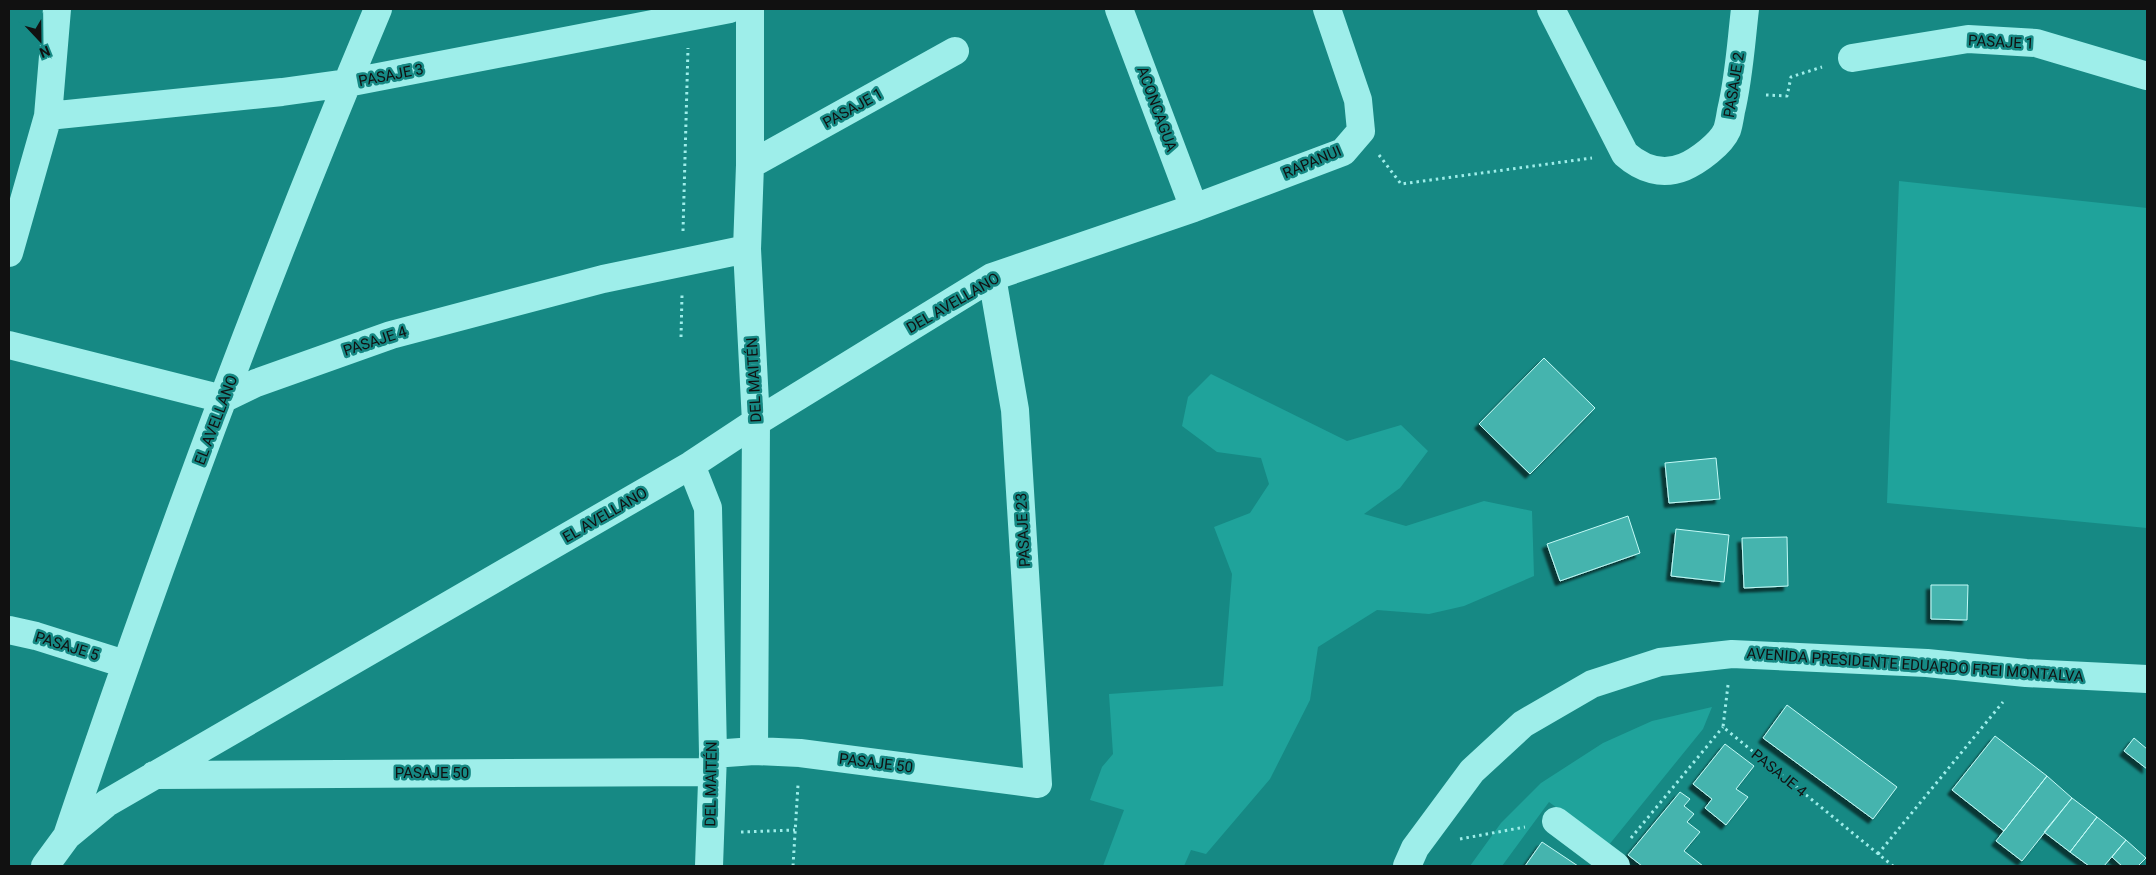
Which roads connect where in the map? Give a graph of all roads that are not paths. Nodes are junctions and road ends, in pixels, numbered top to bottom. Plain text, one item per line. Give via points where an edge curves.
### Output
1 (57, 9) edge
2 (378, 9) edge
3 (730, 9) edge
4 (750, 9) edge
5 (1119, 9) edge
6 (1327, 9) edge
7 (1551, 9) edge
8 (1745, 9) edge
9 (955, 51) dead end
10 (1852, 58) road end
11 (2147, 76) edge
12 (347, 83) junction
13 (48, 116) junction
14 (750, 165) junction
15 (1194, 208) junction
16 (747, 249) junction
17 (9, 253) edge
18 (992, 278) junction
19 (9, 346) edge
20 (223, 399) junction
21 (756, 422) junction
22 (691, 465) junction
23 (9, 630) edge
24 (125, 664) junction
25 (2147, 679) edge
26 (754, 751) junction
27 (712, 763) junction
28 (152, 775) junction
29 (1038, 784) joint
30 (1556, 821) road end
31 (67, 836) junction
32 (1411, 857) edge
33 (1614, 864) edge
34 (45, 866) edge
35 (709, 866) edge

1 - 13 street
2 - 12 street, EL AVELLANO
3 - 12 street, PASAJE 3
4 - 14 street, DEL MAITÉN
5 - 15 street, ACONCAGUA
6 - 15 street, RAPANUI via 1358,100 1361,131 1343,152
7 - 8 street, PASAJE 2 via 1625,154 1649,169 1678,169 1706,154 1726,131 1735,93
9 - 14 street, PASAJE 1
10 - 11 street, PASAJE 1 via 1968,39 2036,43
12 - 13 street, PASAJE 3
12 - 20 street, EL AVELLANO
13 - 17 street
14 - 16 street, DEL MAITÉN
15 - 18 street, DEL AVELLANO
16 - 20 street, PASAJE 4 via 603,279 391,335 256,383
16 - 21 street, DEL MAITÉN
18 - 21 street, DEL AVELLANO
18 - 29 street, PASAJE 23 via 1015,410
19 - 20 street
20 - 24 street, EL AVELLANO
21 - 22 street, EL AVELLANO
21 - 26 street, DEL MAITÉN
22 - 27 street, DEL MAITÉN via 708,508
22 - 28 street, EL AVELLANO
23 - 24 street, PASAJE 5
24 - 31 street, EL AVELLANO
25 - 32 street, AVENIDA PRESIDENTE EDUARDO FREI MONTALVA via 2026,673 1927,663 1732,654 1660,662 1592,684 1523,724 1472,771
26 - 27 street, PASAJE 50
26 - 29 street, PASAJE 50 via 800,753
27 - 28 street, PASAJE 50
27 - 35 street, DEL MAITÉN
28 - 31 street, EL AVELLANO via 107,803
30 - 33 street
31 - 34 street, EL AVELLANO

